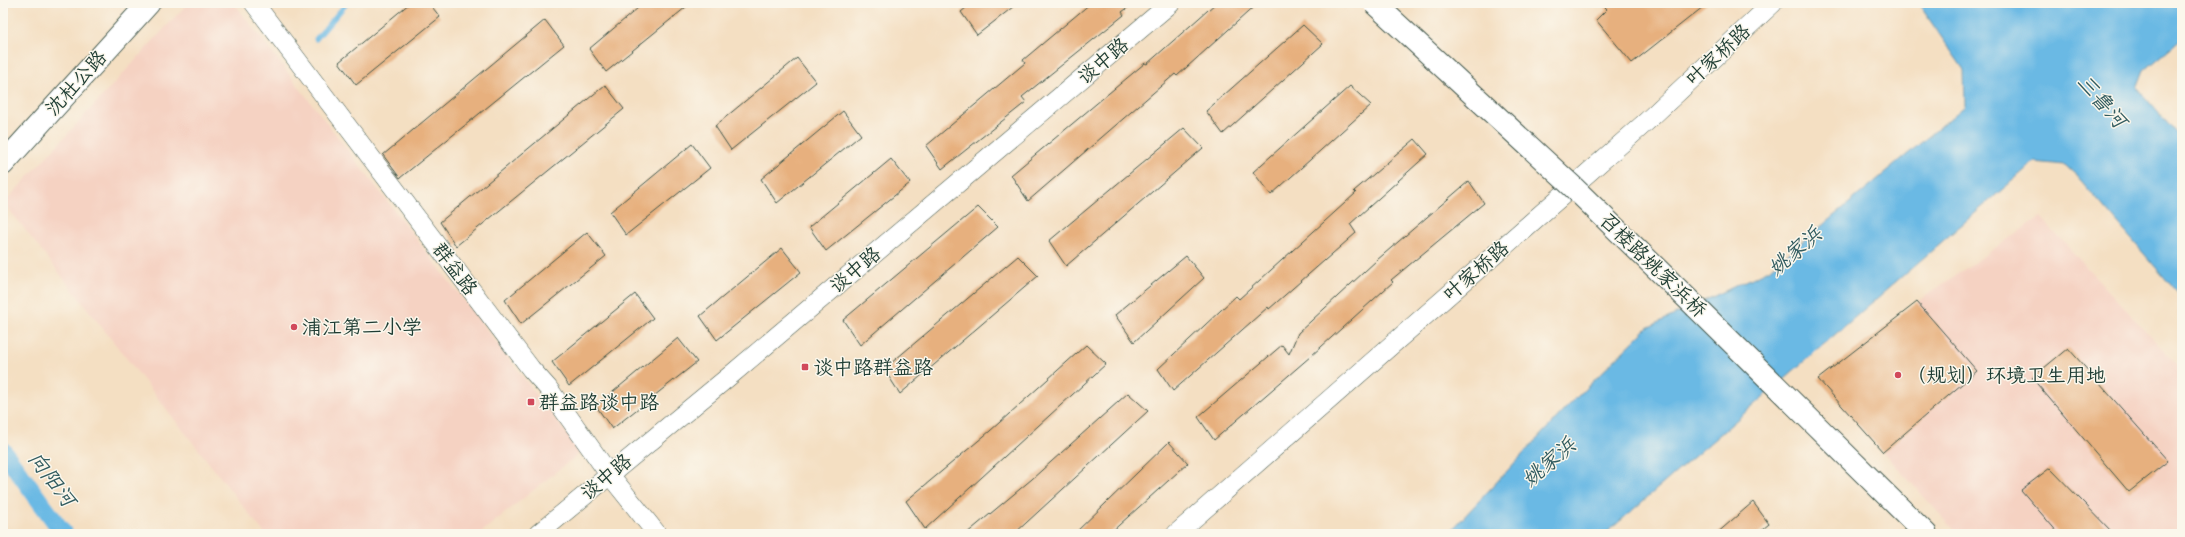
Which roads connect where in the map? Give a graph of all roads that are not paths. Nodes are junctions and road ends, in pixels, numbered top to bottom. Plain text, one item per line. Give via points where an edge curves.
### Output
1 (149, 3) edge
2 (254, 3) edge
3 (1171, 3) edge
4 (1374, 3) edge
5 (1773, 3) edge
6 (3, 164) edge
7 (609, 474) junction
8 (538, 534) edge
9 (657, 534) edge
10 (1176, 534) edge
11 (1926, 534) edge

1 - 6 street, 沈杜公路
2 - 7 street, 群益路 via 508,340 548,388
3 - 7 street, 谈中路
4 - 11 street, 召楼路姚家浜桥, bridge via 1572,186
5 - 10 street, 叶家桥路 via 1646,122
7 - 8 street, 谈中路
7 - 9 street, 群益路

